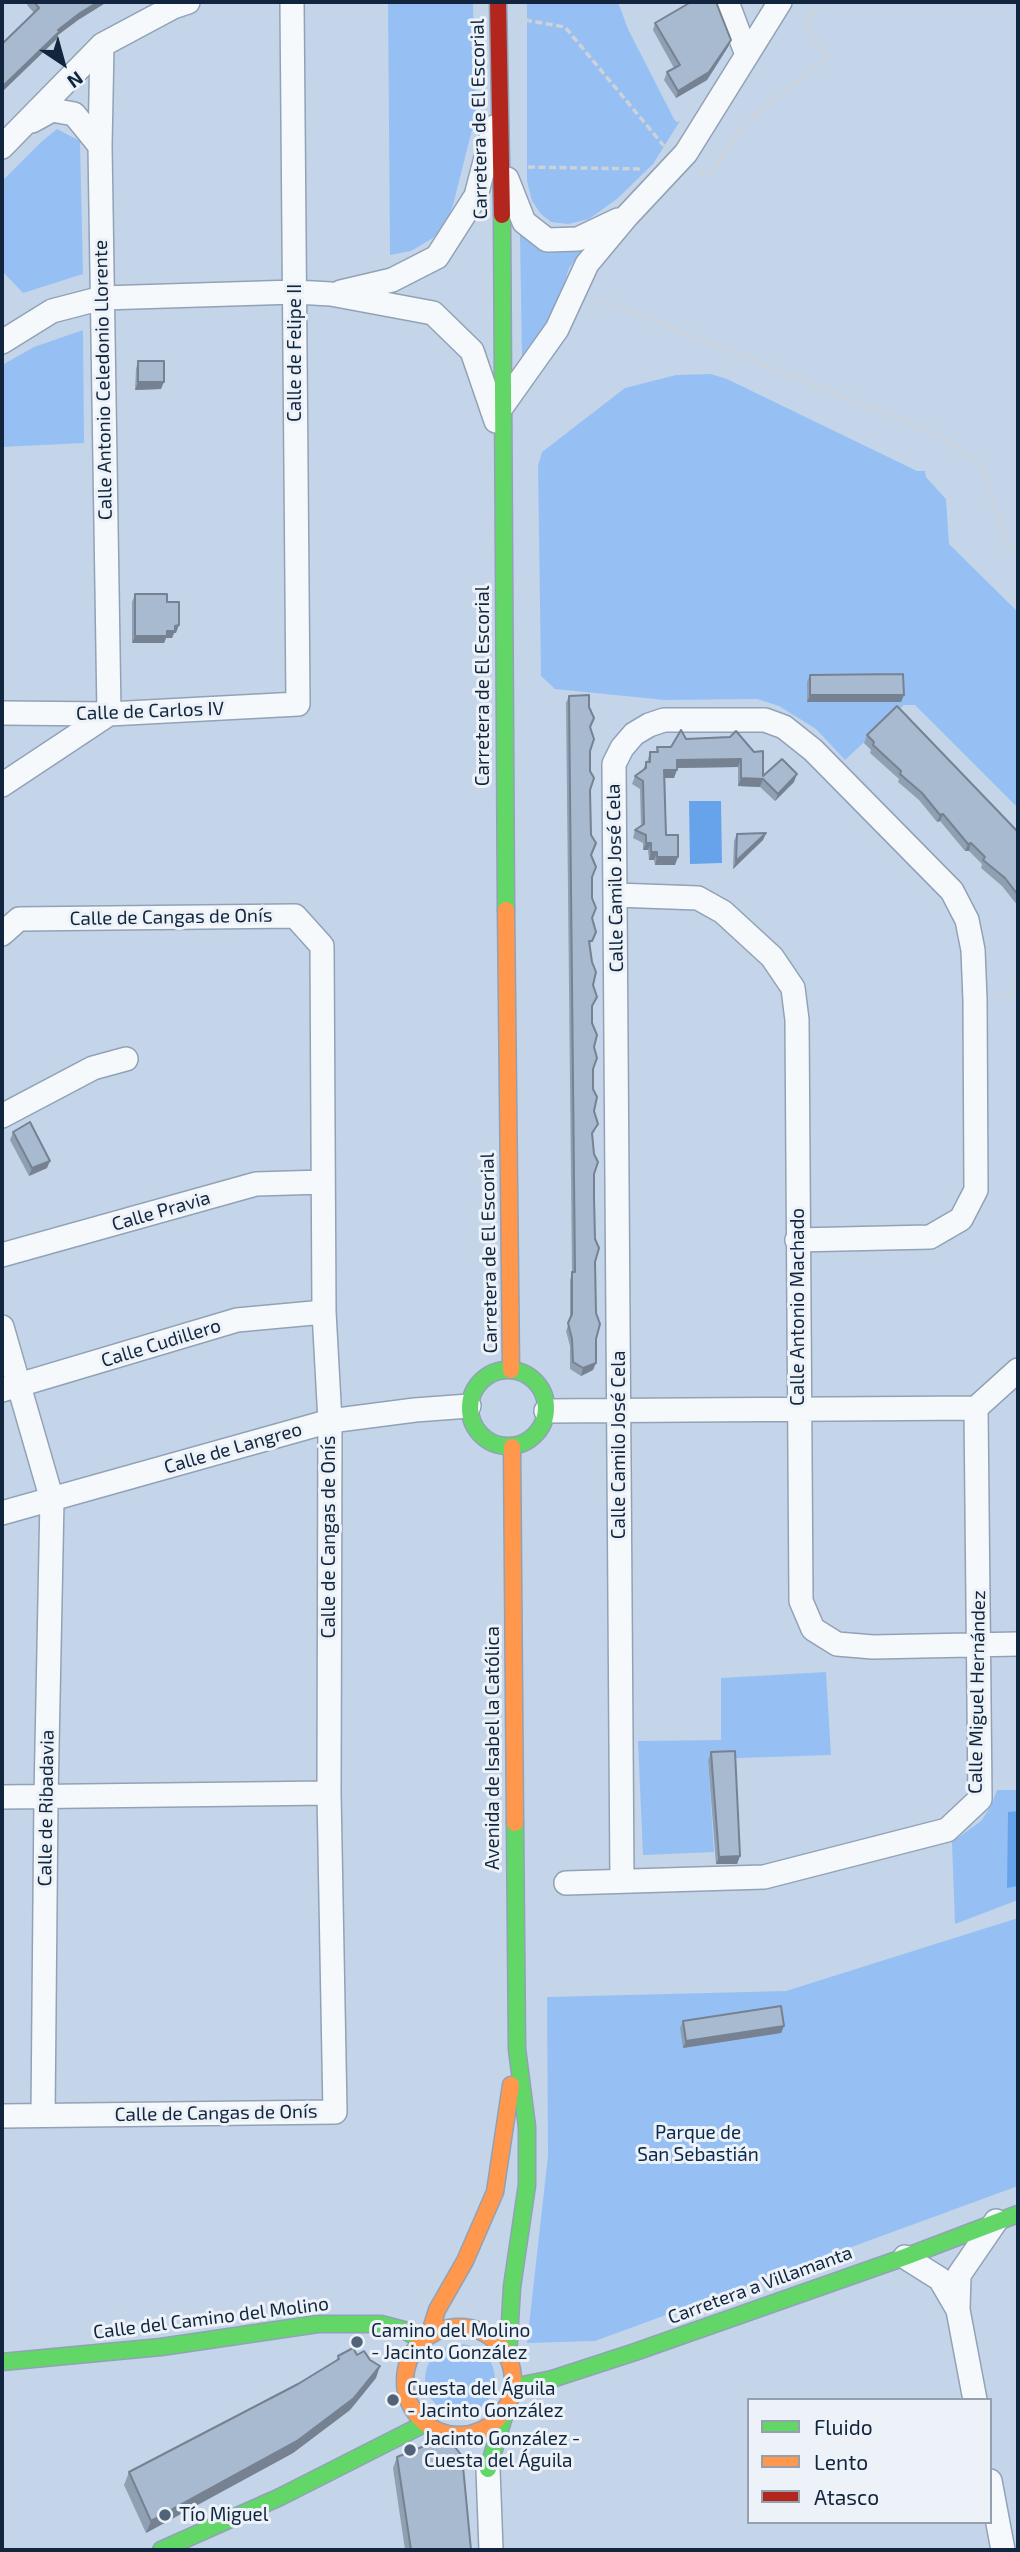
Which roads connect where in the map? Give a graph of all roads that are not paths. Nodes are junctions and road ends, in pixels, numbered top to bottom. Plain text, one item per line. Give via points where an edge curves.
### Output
1 (188, 2) edge
2 (292, 2) edge
3 (498, 2) edge
4 (727, 2) edge
5 (780, 2) edge
6 (102, 45) junction
7 (747, 55) junction
8 (499, 106) junction
9 (23, 126) junction
10 (100, 146) junction
11 (2, 147) edge
12 (502, 167) junction
13 (627, 216) junction
14 (295, 292) junction
15 (331, 294) junction
16 (102, 298) junction
17 (2, 342) edge
18 (503, 405) junction
19 (503, 441) junction
20 (298, 704) joint
21 (2, 713) edge
22 (109, 714) junction
23 (2, 785) edge
24 (616, 895) junction
25 (10, 927) edge
26 (126, 1059) dead end
27 (2, 1116) edge
28 (323, 1182) junction
29 (797, 1240) junction
30 (2, 1255) edge
31 (324, 1312) junction
32 (2, 1327) edge
33 (511, 1370) junction
34 (1018, 1370) edge
35 (10, 1388) edge
36 (469, 1406) junction
37 (976, 1408) junction
38 (619, 1409) junction
39 (798, 1409) junction
40 (547, 1411) junction
41 (330, 1421) junction
42 (512, 1447) junction
43 (52, 1500) junction
44 (2, 1513) edge
45 (1018, 1644) edge
46 (980, 1645) junction
47 (328, 1793) junction
48 (2, 1797) edge
49 (46, 1797) junction
50 (622, 1880) junction
51 (566, 1883) dead end
52 (517, 2049) junction
53 (43, 2115) junction
54 (2, 2116) edge
55 (1018, 2214) edge
56 (996, 2221) junction
57 (905, 2257) junction
58 (958, 2310) junction
59 (426, 2338) junction
60 (508, 2356) junction
61 (2, 2362) edge
62 (513, 2387) junction
63 (975, 2398) edge
64 (507, 2406) junction
65 (425, 2424) junction
66 (460, 2435) junction
67 (488, 2469) junction
68 (992, 2492) edge
69 (161, 2550) edge
70 (491, 2550) edge
71 (1003, 2550) edge

1 - 6 street
2 - 14 street, Calle de Felipe II
3 - 8 street, Carretera de El Escorial
4 - 7 street
5 - 7 street
6 - 9 street
6 - 10 street, Calle Antonio Celedonio Llorente
7 - 13 street via 686,153
8 - 12 street, Carretera de El Escorial
8 - 15 street via 476,196 438,257 392,280
9 - 10 street via 52,110 74,114
9 - 11 street
10 - 16 street, Calle Antonio Celedonio Llorente
12 - 13 street via 524,222 547,240 578,239
12 - 18 street, Carretera de El Escorial
13 - 18 street via 587,264 557,329
14 - 15 street
14 - 16 street
14 - 20 street, Calle de Felipe II
15 - 19 street via 433,313 472,351
16 - 17 street via 52,311
16 - 22 street, Calle Antonio Celedonio Llorente
18 - 19 street, Carretera de El Escorial
19 - 33 street, Carretera de El Escorial
20 - 22 street, Calle de Carlos IV
21 - 22 street, Calle de Carlos IV
22 - 23 street
24 - 29 street, Calle Antonio Machado via 698,898 723,912 772,957 793,988
24 - 29 street, Calle Camilo José Cela via 614,764 627,741 641,729 664,720 765,720 784,727 813,750 951,891 967,920 975,1000 976,1190 961,1219 930,1237
24 - 38 street, Calle Camilo José Cela
25 - 28 street, Calle de Cangas de Onís via 295,916 322,946
26 - 27 street via 93,1068
28 - 30 street, Calle Pravia via 256,1184
28 - 31 street, Calle de Cangas de Onís
29 - 39 street, Calle Antonio Machado
31 - 35 street, Calle Cudillero via 237,1320
31 - 41 street, Calle de Cangas de Onís
32 - 35 street, Calle de Ribadavia
33 - 36 street via 482,1379
33 - 40 street via 533,1379 541,1388
34 - 37 street
35 - 43 street, Calle de Ribadavia
36 - 41 street, Calle de Langreo
36 - 42 street via 471,1420 486,1441
37 - 39 street
37 - 46 street, Calle Miguel Hernández
38 - 39 street
38 - 40 street
38 - 50 street, Calle Camilo José Cela
39 - 46 street, Calle Antonio Machado via 801,1601 813,1629 837,1644
40 - 42 street via 536,1435
41 - 43 street, Calle de Langreo
41 - 47 street, Calle de Cangas de Onís
42 - 52 street, Avenida de Isabel la Católica
43 - 44 street, Calle de Langreo
43 - 49 street, Calle de Ribadavia
45 - 46 street, Calle Antonio Machado
46 - 50 street, Calle Miguel Hernández via 980,1799 947,1830 764,1877
47 - 49 street
47 - 53 street, Calle de Cangas de Onís via 335,2112
48 - 49 street
49 - 53 street, Calle de Ribadavia
50 - 51 street, Calle Miguel Hernández
52 - 59 street, Avenida de Isabel la Católica via 495,2192
52 - 60 street, Avenida de Isabel la Católica via 527,2127 527,2185 512,2287
53 - 54 street, Calle de Cangas de Onís
55 - 56 street, Carretera a Villamanta
56 - 57 street, Carretera a Villamanta
56 - 58 street via 959,2275
57 - 58 street via 940,2279
57 - 62 street, Carretera a Villamanta via 576,2372
58 - 63 street
59 - 60 street via 446,2328 464,2326 497,2341
59 - 61 street, Calle del Camino del Molino via 381,2324 318,2324 161,2347
59 - 65 street via 413,2352 405,2380 406,2395
60 - 62 street
62 - 64 street
64 - 66 street via 479,2431
64 - 67 street
65 - 66 street
65 - 69 street
66 - 67 street
67 - 70 street
68 - 71 street

